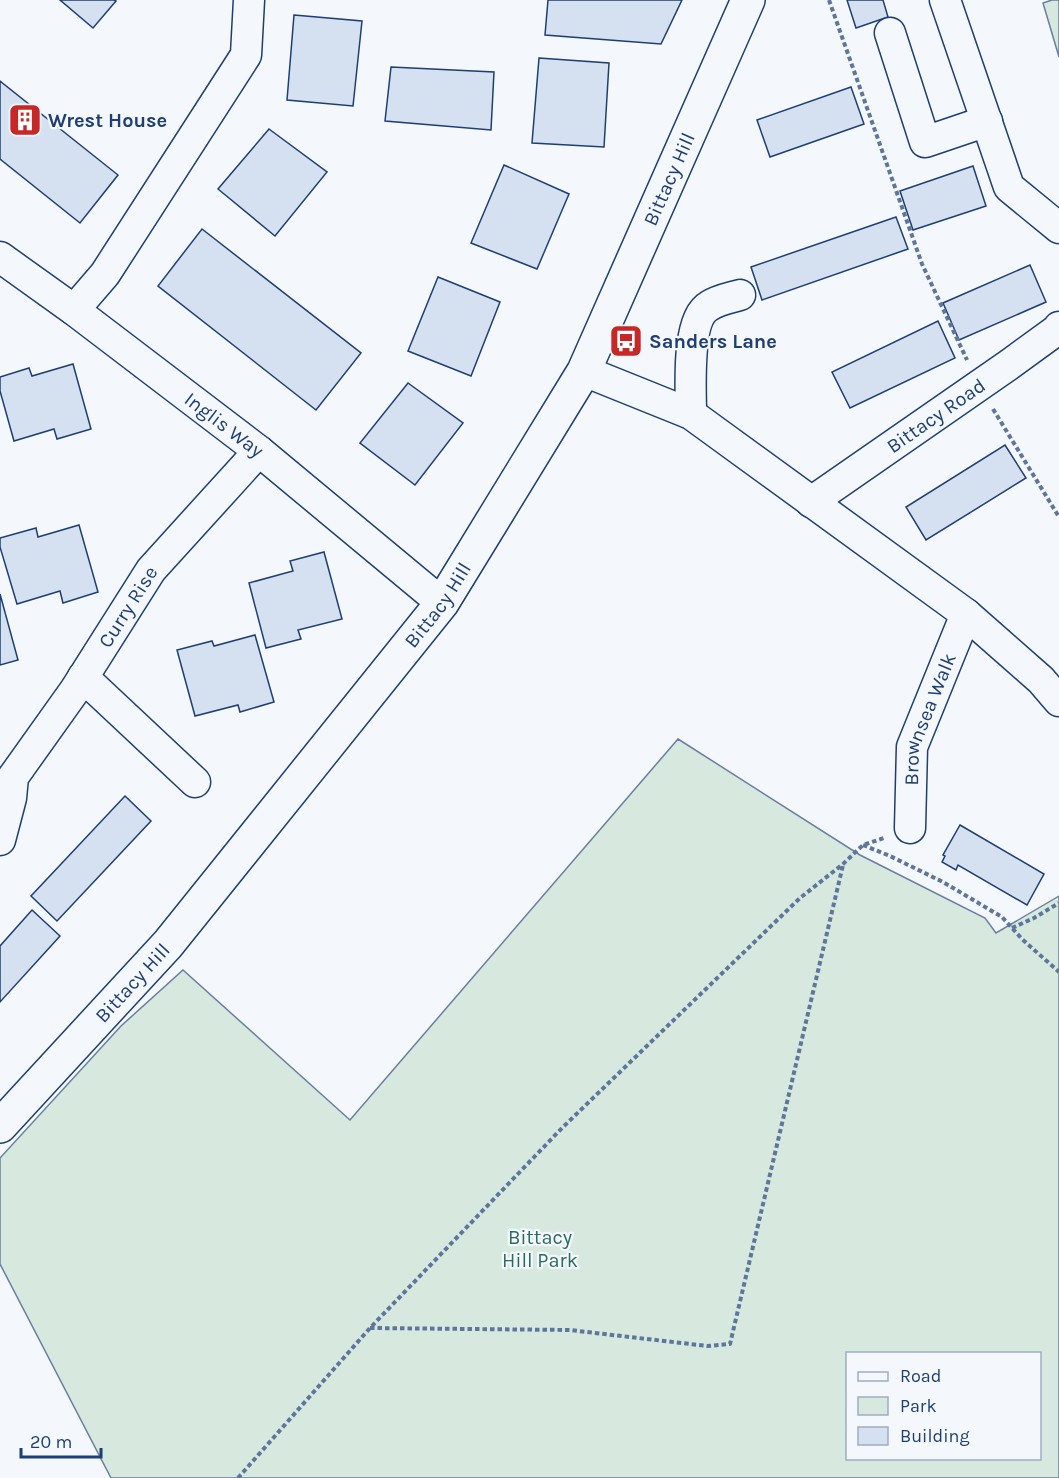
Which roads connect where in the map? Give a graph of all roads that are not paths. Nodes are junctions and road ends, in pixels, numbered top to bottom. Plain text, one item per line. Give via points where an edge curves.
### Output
1 (249, 0) edge
2 (748, 0) edge
3 (945, 0) edge
4 (890, 33) dead end
5 (987, 121) junction
6 (1059, 228) edge
7 (0, 257) edge
8 (740, 295) dead end
9 (74, 310) junction
10 (1059, 327) edge
11 (584, 371) junction
12 (691, 414) junction
13 (259, 451) junction
14 (811, 502) junction
15 (442, 603) junction
16 (966, 614) junction
17 (83, 677) junction
18 (1059, 701) edge
19 (7, 777) edge
20 (195, 783) dead end
21 (910, 828) road end
22 (0, 840) edge
23 (0, 1126) edge

1 - 9 street via 246,55 105,274
2 - 11 main road, Bittacy Hill
3 - 5 street
4 - 5 street via 925,142
5 - 6 street via 1009,187
7 - 9 street, Inglis Way
8 - 12 street via 709,306 699,319 691,349
9 - 13 street, Inglis Way
10 - 14 street, Bittacy Road
11 - 12 street
11 - 15 main road, Bittacy Hill
12 - 14 street
13 - 15 street, Inglis Way
13 - 17 street, Curry Rise via 151,570
14 - 16 street
15 - 23 main road, Bittacy Hill via 168,944
16 - 18 street via 1041,680
16 - 21 street, Brownsea Walk via 912,747
17 - 19 street, Curry Rise
17 - 20 street
19 - 22 street, Curry Rise via 11,798

